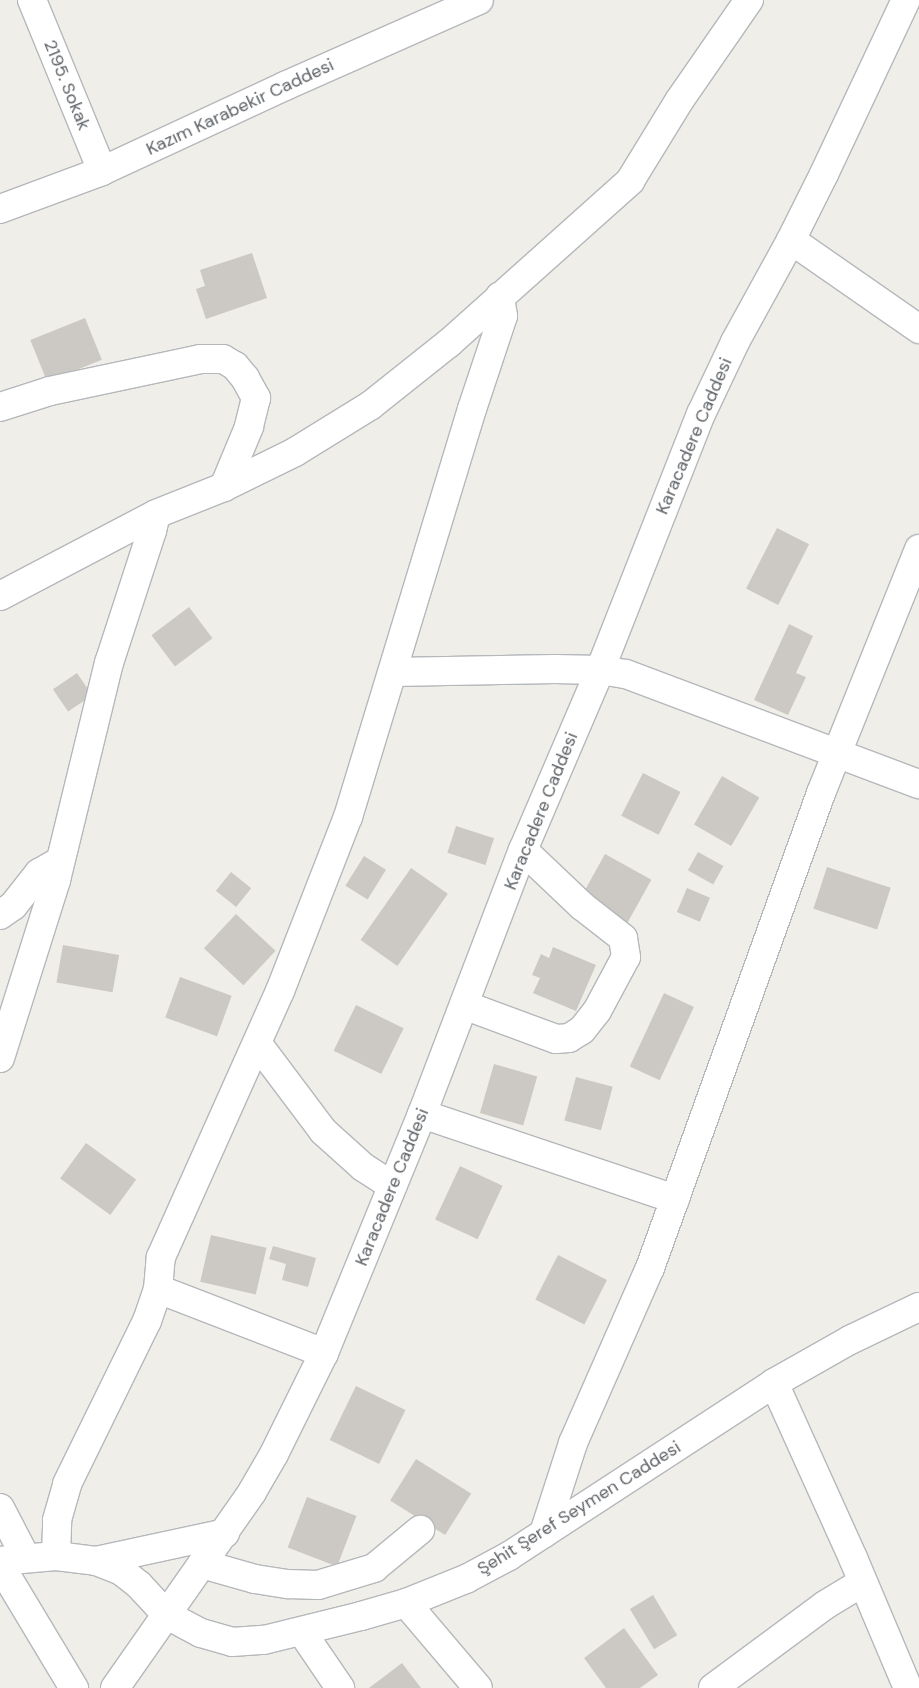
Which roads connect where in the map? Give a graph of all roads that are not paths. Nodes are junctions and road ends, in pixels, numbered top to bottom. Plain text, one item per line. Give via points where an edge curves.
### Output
1 (32, 0) edge
2 (479, 0) edge
3 (749, 0) edge
4 (906, 0) edge
5 (102, 171) junction
6 (0, 209) edge
7 (791, 240) junction
8 (500, 296) junction
9 (919, 329) edge
10 (0, 407) edge
11 (224, 486) junction
12 (156, 514) junction
13 (919, 549) edge
14 (0, 596) edge
15 (600, 670) junction
16 (393, 672) junction
17 (837, 752) junction
18 (919, 784) edge
19 (523, 850) junction
20 (60, 861) junction
21 (0, 915) edge
22 (464, 1005) junction
23 (257, 1043) junction
24 (0, 1058) edge
25 (422, 1114) junction
26 (392, 1186) junction
27 (675, 1199) junction
28 (158, 1290) junction
29 (919, 1307) edge
30 (324, 1353) junction
31 (774, 1383) junction
32 (0, 1508) edge
33 (420, 1530) dead end
34 (225, 1533) junction
35 (544, 1533) junction
36 (56, 1556) junction
37 (13, 1560) edge
38 (96, 1560) junction
39 (202, 1564) junction
40 (0, 1565) edge
41 (863, 1582) junction
42 (406, 1603) junction
43 (167, 1614) junction
44 (302, 1632) junction
45 (74, 1688) edge
46 (115, 1688) edge
47 (340, 1688) edge
48 (478, 1688) edge
49 (713, 1688) edge
50 (908, 1688) edge

1 - 5 street, 2195. Sokak
2 - 5 street, Kazım Karabekir Caddesi
3 - 8 street via 630,181
4 - 7 street, Karacadere Caddesi
5 - 6 street, Kazım Karabekir Caddesi
7 - 9 street
7 - 15 street, Karacadere Caddesi via 735,342 701,414
8 - 11 street via 449,343 371,405 295,452
8 - 16 street via 503,316
10 - 11 street via 50,391 200,359 223,359 236,366 256,398 249,427
11 - 12 street
12 - 14 street
12 - 20 street via 109,663
13 - 17 street
15 - 16 street
15 - 17 street via 648,680
15 - 19 street, Karacadere Caddesi
16 - 23 street via 348,816
17 - 18 street
17 - 27 street
19 - 22 street, Karacadere Caddesi
19 - 22 street via 576,900 623,938 626,957 597,1011 582,1030 569,1038 556,1039
20 - 21 street via 39,873 13,906
20 - 24 street
22 - 25 street, Karacadere Caddesi
23 - 26 street via 323,1131 363,1167
23 - 28 street via 161,1257
25 - 26 street, Karacadere Caddesi
25 - 27 street
26 - 30 street, Karacadere Caddesi
27 - 35 street via 650,1268 573,1443
28 - 30 street
28 - 36 street via 147,1320 67,1484 57,1520
29 - 31 street, Şehit Şeref Seymen Caddesi via 850,1340
30 - 34 street, Karacadere Caddesi via 274,1454
31 - 35 street, Şehit Şeref Seymen Caddesi
31 - 41 street
32 - 37 street
33 - 39 street via 374,1568 318,1585 255,1579
34 - 38 street
34 - 39 street, Karacadere Caddesi
35 - 42 street, Şehit Şeref Seymen Caddesi via 510,1556 466,1579
36 - 37 street, Şehit Şeref Seymen Caddesi
36 - 38 street, Şehit Şeref Seymen Caddesi
38 - 43 street, Şehit Şeref Seymen Caddesi via 120,1570
39 - 43 street, Karacadere Caddesi
40 - 45 street
41 - 49 street via 824,1605
41 - 50 street
42 - 44 street, Şehit Şeref Seymen Caddesi
42 - 48 street
43 - 44 street, Şehit Şeref Seymen Caddesi via 201,1634 232,1642 264,1640
43 - 46 street, Karacadere Caddesi
44 - 47 street

